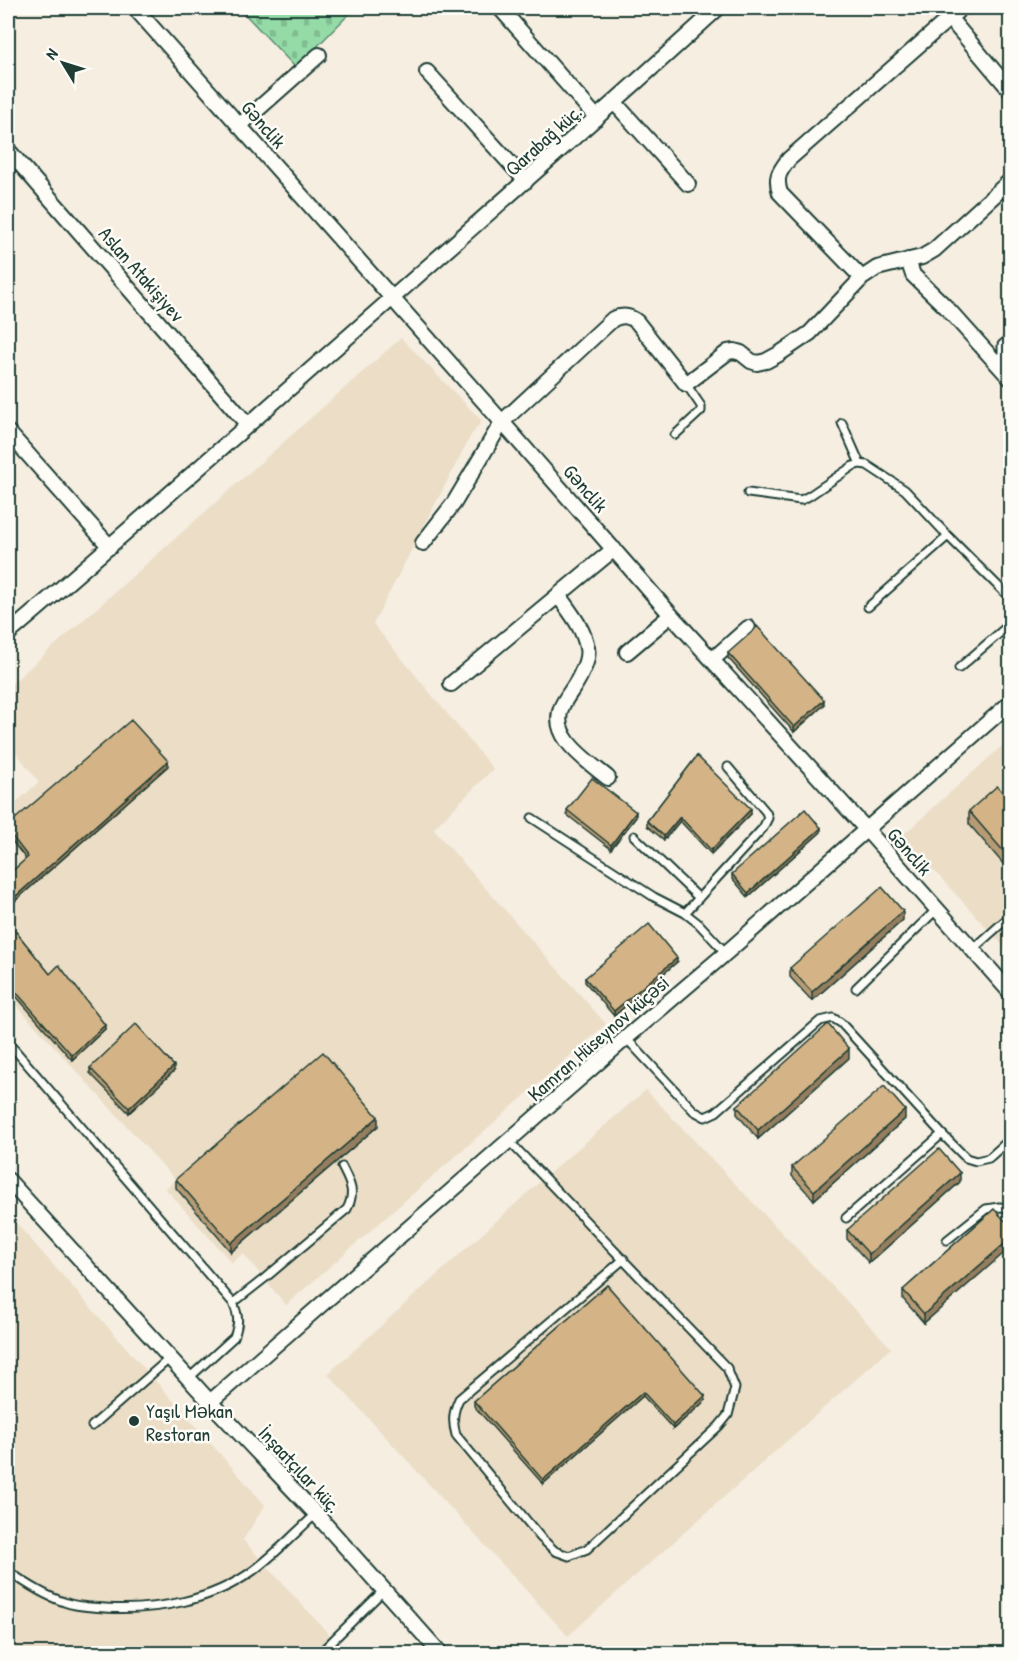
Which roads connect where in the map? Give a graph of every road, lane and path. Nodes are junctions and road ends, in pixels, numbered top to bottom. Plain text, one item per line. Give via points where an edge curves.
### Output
1 (135, 8) edge
2 (500, 8) edge
3 (718, 8) edge
4 (961, 8) edge
5 (945, 12) edge
6 (319, 55) dead end
7 (427, 72) dead end
8 (1011, 90) edge
9 (615, 103) junction
10 (597, 118) junction
11 (239, 126) junction
12 (8, 150) edge
13 (526, 181) junction
14 (1011, 181) edge
15 (688, 184) dead end
16 (908, 260) junction
17 (862, 278) junction
18 (393, 299) junction
19 (1011, 338) edge
20 (1011, 364) edge
21 (1011, 378) edge
22 (686, 384) junction
23 (502, 422) junction
24 (842, 423) dead end
25 (248, 425) junction
26 (8, 432) edge
27 (675, 435) dead end
28 (860, 464) junction
29 (748, 494) dead end
30 (948, 536) junction
31 (423, 543) dead end
32 (110, 547) junction
33 (614, 549) junction
34 (558, 595) junction
35 (1011, 598) edge
36 (868, 607) dead end
37 (671, 615) junction
38 (1011, 624) edge
39 (748, 628) dead end
40 (8, 634) edge
41 (627, 652) dead end
42 (712, 660) junction
43 (958, 668) dead end
44 (451, 684) dead end
45 (1011, 703) edge
46 (728, 767) dead end
47 (608, 778) dead end
48 (532, 818) dead end
49 (866, 829) junction
50 (634, 836) dead end
51 (699, 898) junction
52 (936, 910) junction
53 (684, 913) junction
54 (1011, 916) edge
55 (972, 950) junction
56 (726, 953) junction
57 (856, 988) dead end
58 (1011, 992) edge
59 (626, 1038) junction
60 (8, 1042) edge
61 (942, 1134) junction
62 (1011, 1138) edge
63 (509, 1141) junction
64 (342, 1167) dead end
65 (8, 1180) edge
66 (1011, 1208) edge
67 (846, 1218) dead end
68 (947, 1240) dead end
69 (624, 1259) junction
70 (233, 1303) junction
71 (170, 1358) junction
72 (189, 1378) junction
73 (210, 1402) junction
74 (92, 1426) dead end
75 (316, 1514) junction
76 (8, 1571) edge
77 (384, 1590) junction
78 (319, 1653) edge
79 (441, 1653) edge

1 - 11 street, Gənclik
2 - 10 street
3 - 9 street, Qarabağ küç.
4 - 5 street
5 - 8 street
5 - 17 street via 780,171 780,193
6 - 11 street
7 - 13 street
9 - 10 street, Qarabağ küç.
9 - 15 street
10 - 13 street, Qarabağ küç.
11 - 18 street, Gənclik
12 - 25 street, Aslan Atakişiyev
13 - 18 street, Qarabağ küç.
14 - 16 street via 934,250
16 - 17 street via 877,268
16 - 21 street via 913,275
17 - 22 street via 810,333 779,354 757,363 734,351 728,352
18 - 23 street, Gənclik
18 - 25 street, Qarabağ küç.
19 - 20 lane via 1002,345 1002,354
22 - 23 street via 637,322 620,316
22 - 27 lane via 701,411
23 - 31 street via 454,503
23 - 33 street, Gənclik
24 - 28 lane
25 - 32 street, Qarabağ küç.
26 - 32 street
28 - 29 lane via 801,500
28 - 30 lane via 898,484
30 - 35 lane
30 - 36 lane
32 - 40 street, Qarabağ küç.
33 - 34 street
33 - 37 street, Gənclik
34 - 44 street
34 - 47 street via 582,631 588,650 586,664 562,706 560,729 565,739
37 - 41 street
37 - 42 street, Gənclik
38 - 43 lane
39 - 42 street
42 - 49 street, Gənclik
45 - 49 street, Kamran Hüseynov küçəsi
46 - 51 lane via 768,818
48 - 53 lane
49 - 52 street, Gənclik
49 - 56 street, Kamran Hüseynov küçəsi
50 - 51 lane
51 - 53 lane
52 - 55 street, Gənclik
52 - 57 lane
53 - 56 lane
54 - 55 lane
55 - 58 street, Gənclik
56 - 59 street, Kamran Hüseynov küçəsi
59 - 61 lane via 694,1111 705,1117 716,1112 820,1021 833,1018
59 - 63 street, Kamran Hüseynov küçəsi
60 - 70 lane
61 - 62 lane via 966,1158 976,1161 989,1158
61 - 67 lane
63 - 69 lane
63 - 73 street, Kamran Hüseynov küçəsi
64 - 70 lane via 351,1186 352,1200 347,1209
65 - 71 street, İnşaatçılar küç.
66 - 68 lane via 986,1209
69 - 69 lane via 728,1368 735,1388 728,1414 719,1426 587,1549 569,1556 555,1551 541,1538 456,1435 454,1410 459,1399
70 - 72 lane via 238,1315 234,1337
71 - 72 street, İnşaatçılar küç.
71 - 74 lane
72 - 73 street, İnşaatçılar küç.
73 - 75 street, İnşaatçılar küç.
75 - 76 lane via 254,1570 229,1585 201,1597 161,1606 123,1609 66,1603
75 - 77 street, İnşaatçılar küç.
77 - 78 lane
77 - 79 street, İnşaatçılar küç.

